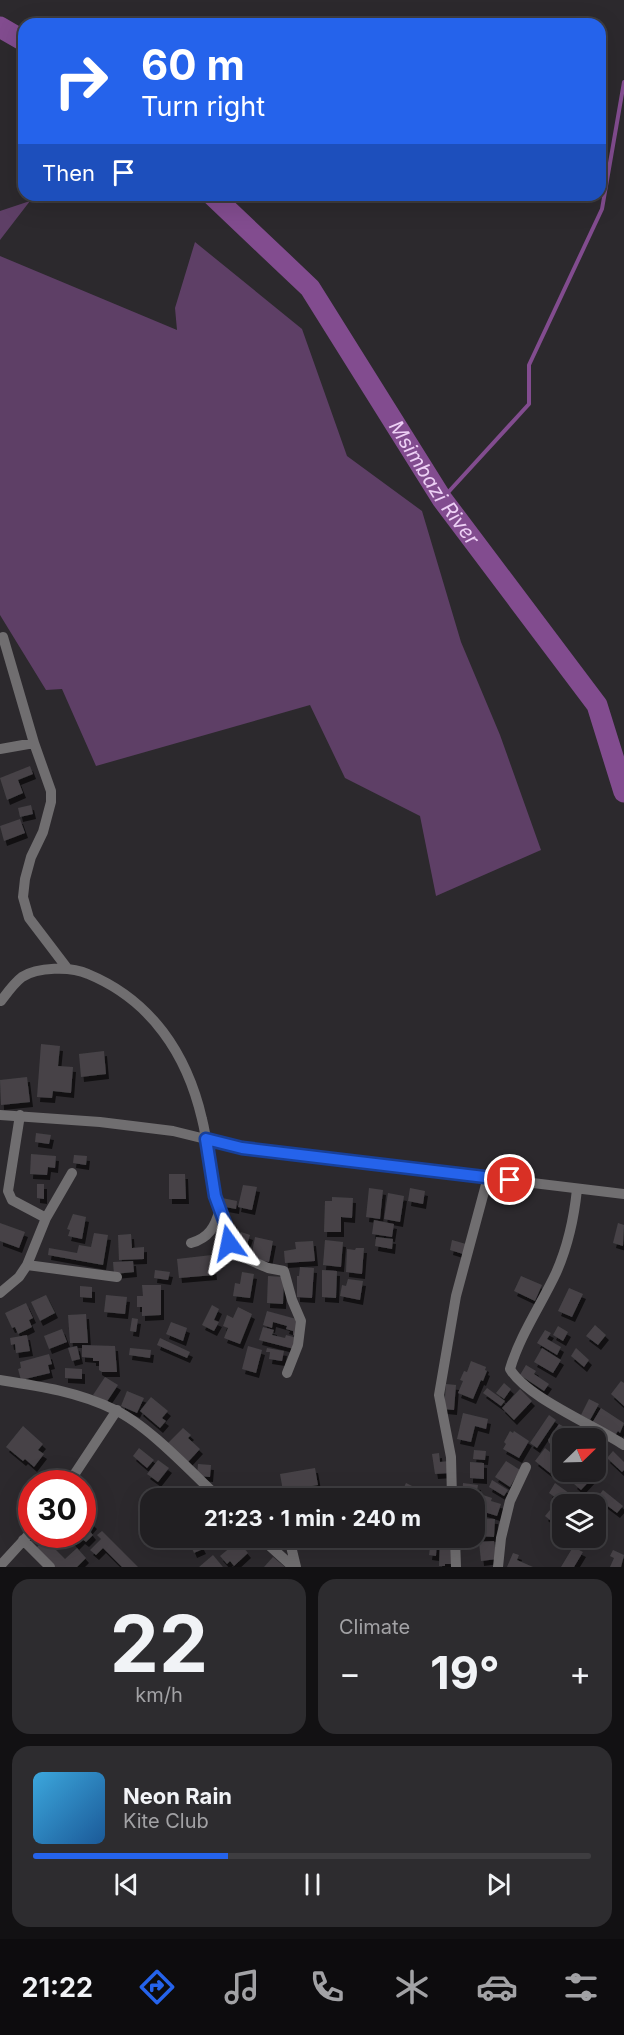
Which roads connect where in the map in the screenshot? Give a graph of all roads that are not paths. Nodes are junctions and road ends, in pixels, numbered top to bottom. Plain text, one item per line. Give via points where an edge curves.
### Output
1 (3, 637) dead end
2 (34, 743) junction
3 (0, 749) edge
4 (67, 968) junction
5 (1, 1001) edge
6 (0, 1115) edge
7 (20, 1115) junction
8 (206, 1139) junction
9 (72, 1173) dead end
10 (488, 1178) junction
11 (577, 1189) junction
12 (624, 1194) edge
13 (220, 1209) junction
14 (46, 1218) junction
15 (191, 1243) dead end
16 (27, 1265) junction
17 (117, 1277) dead end
18 (0, 1293) edge
19 (286, 1373) dead end
20 (0, 1380) edge
21 (117, 1410) junction
22 (624, 1445) edge
23 (526, 1467) dead end
24 (77, 1470) edge
25 (208, 1488) edge
26 (452, 1488) edge
27 (18, 1546) edge
28 (31, 1548) edge
29 (272, 1548) edge
30 (291, 1548) edge
31 (455, 1548) edge
32 (0, 1566) edge
33 (50, 1567) edge
34 (294, 1567) edge
35 (456, 1567) edge
36 (498, 1567) edge

1 - 2 street
2 - 3 street
2 - 4 street via 51,791 51,802 31,857 22,897 29,918
4 - 5 street via 31,972 20,978
4 - 8 street via 106,981 160,1025 188,1075
6 - 7 street
7 - 8 street via 173,1131
7 - 14 street via 8,1191 12,1200
8 - 10 street via 242,1148
8 - 13 street
9 - 14 street
10 - 11 street
10 - 26 street via 456,1296 439,1395 451,1457
11 - 12 street
11 - 22 street via 572,1229 564,1252 515,1351 510,1369 535,1393
13 - 15 street via 210,1233
13 - 19 street via 231,1252 284,1271 301,1321 298,1346
14 - 16 street
16 - 17 street
16 - 18 street
20 - 21 street via 61,1390
21 - 24 street
21 - 25 street via 152,1435
23 - 36 street via 510,1501
27 - 32 street
28 - 33 street
29 - 34 street
30 - 34 street
31 - 35 street

